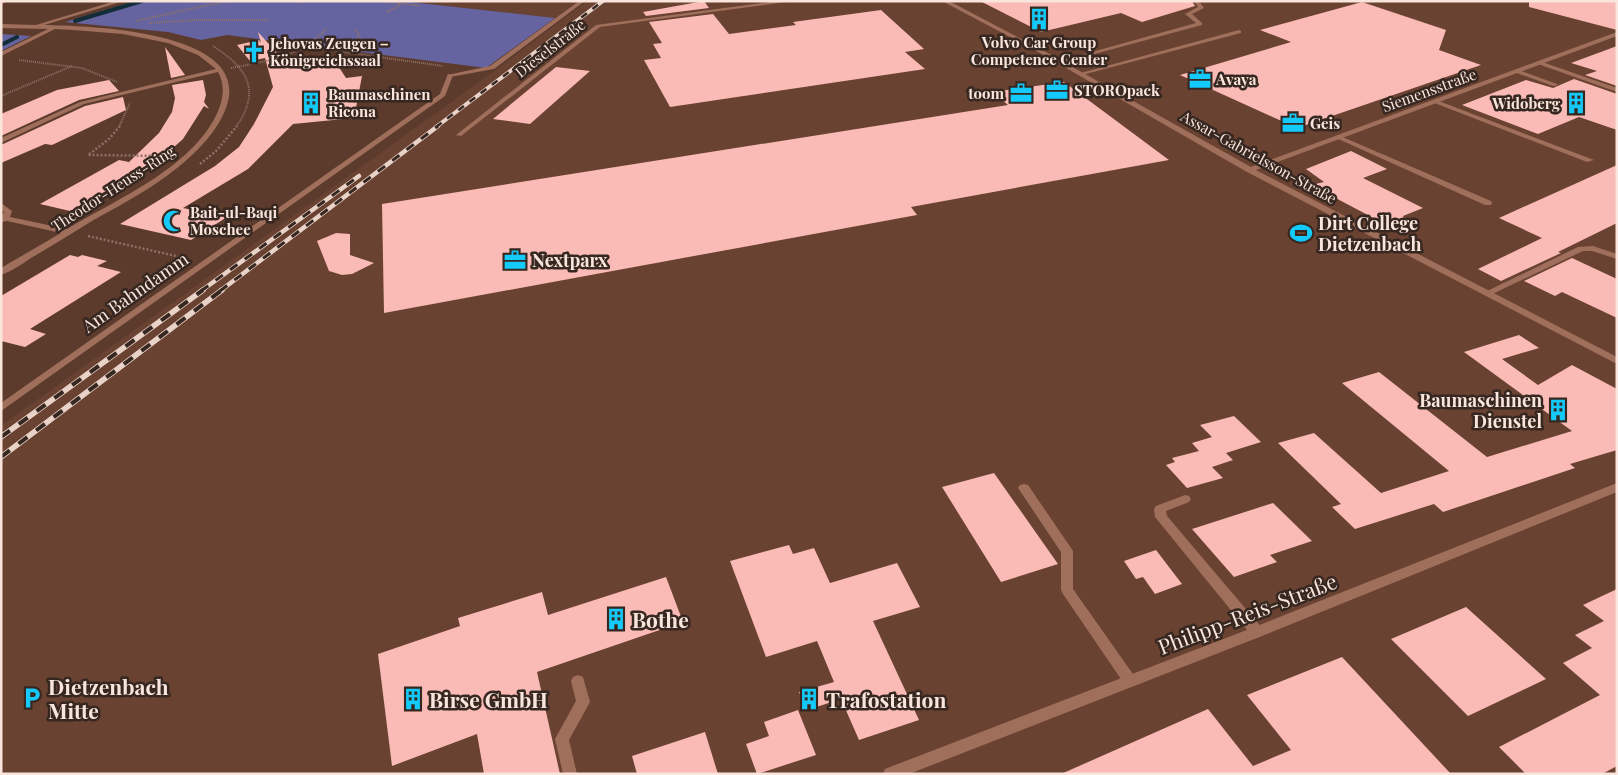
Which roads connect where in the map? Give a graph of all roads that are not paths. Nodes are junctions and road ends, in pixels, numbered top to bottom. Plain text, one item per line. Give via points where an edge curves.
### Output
1 (5, 1) edge
2 (122, 1) edge
3 (583, 1) edge
4 (791, 1) edge
5 (944, 1) edge
6 (1196, 1) edge
7 (1, 3) edge
8 (3, 27) edge
9 (33, 28) junction
10 (54, 29) junction
11 (1239, 32) dead end
12 (1617, 34) edge
13 (1, 54) edge
14 (1059, 62) junction
15 (1540, 62) junction
16 (220, 70) junction
17 (1516, 71) junction
18 (1080, 74) junction
19 (1555, 85) dead end
20 (1617, 90) edge
21 (1434, 101) junction
22 (459, 135) dead end
23 (1338, 137) junction
24 (1, 141) edge
25 (1590, 160) dead end
26 (1250, 170) junction
27 (1488, 203) dead end
28 (1, 205) edge
29 (4, 219) edge
30 (68, 232) junction
31 (1617, 257) edge
32 (1, 272) edge
33 (1486, 294) junction
34 (1617, 361) edge
35 (1, 408) edge
36 (1617, 487) edge
37 (1024, 488) dead end
38 (1185, 500) dead end
39 (1257, 632) junction
40 (578, 681) dead end
41 (1130, 681) junction
42 (570, 774) edge
43 (890, 774) edge

1 - 7 street
2 - 9 street
3 - 35 street, Am Bahndamm via 492,68 450,75 443,95
4 - 22 street, Dieselstraße via 598,26
5 - 14 street, Assar-Gabrielsson-Straße
6 - 14 street via 1201,8 1188,14 1200,24
8 - 9 street
9 - 10 street
10 - 13 street
10 - 16 street via 123,34 172,43 194,51
11 - 18 street
12 - 15 street, Siemensstraße
14 - 18 street, Assar-Gabrielsson-Straße
15 - 17 street, Siemensstraße
15 - 20 street
16 - 24 street via 82,103
16 - 30 street, Theodor-Heuss-Ring via 228,89 225,106 203,142 169,170
17 - 19 street
17 - 21 street, Siemensstraße
18 - 26 street, Assar-Gabrielsson-Straße
21 - 23 street, Siemensstraße
21 - 25 street
23 - 26 street, Siemensstraße
23 - 27 street
26 - 33 street, Assar-Gabrielsson-Straße
28 - 29 street via 8,211
29 - 30 street
30 - 32 street, Theodor-Heuss-Ring
31 - 33 street via 1593,248 1581,249
33 - 34 street, Assar-Gabrielsson-Straße
36 - 39 street, Philipp-Reis-Straße
37 - 41 street via 1067,551 1067,590
38 - 39 street via 1160,509 1161,518
39 - 41 street, Philipp-Reis-Straße
40 - 42 street via 583,702 562,739
41 - 43 street, Philipp-Reis-Straße

